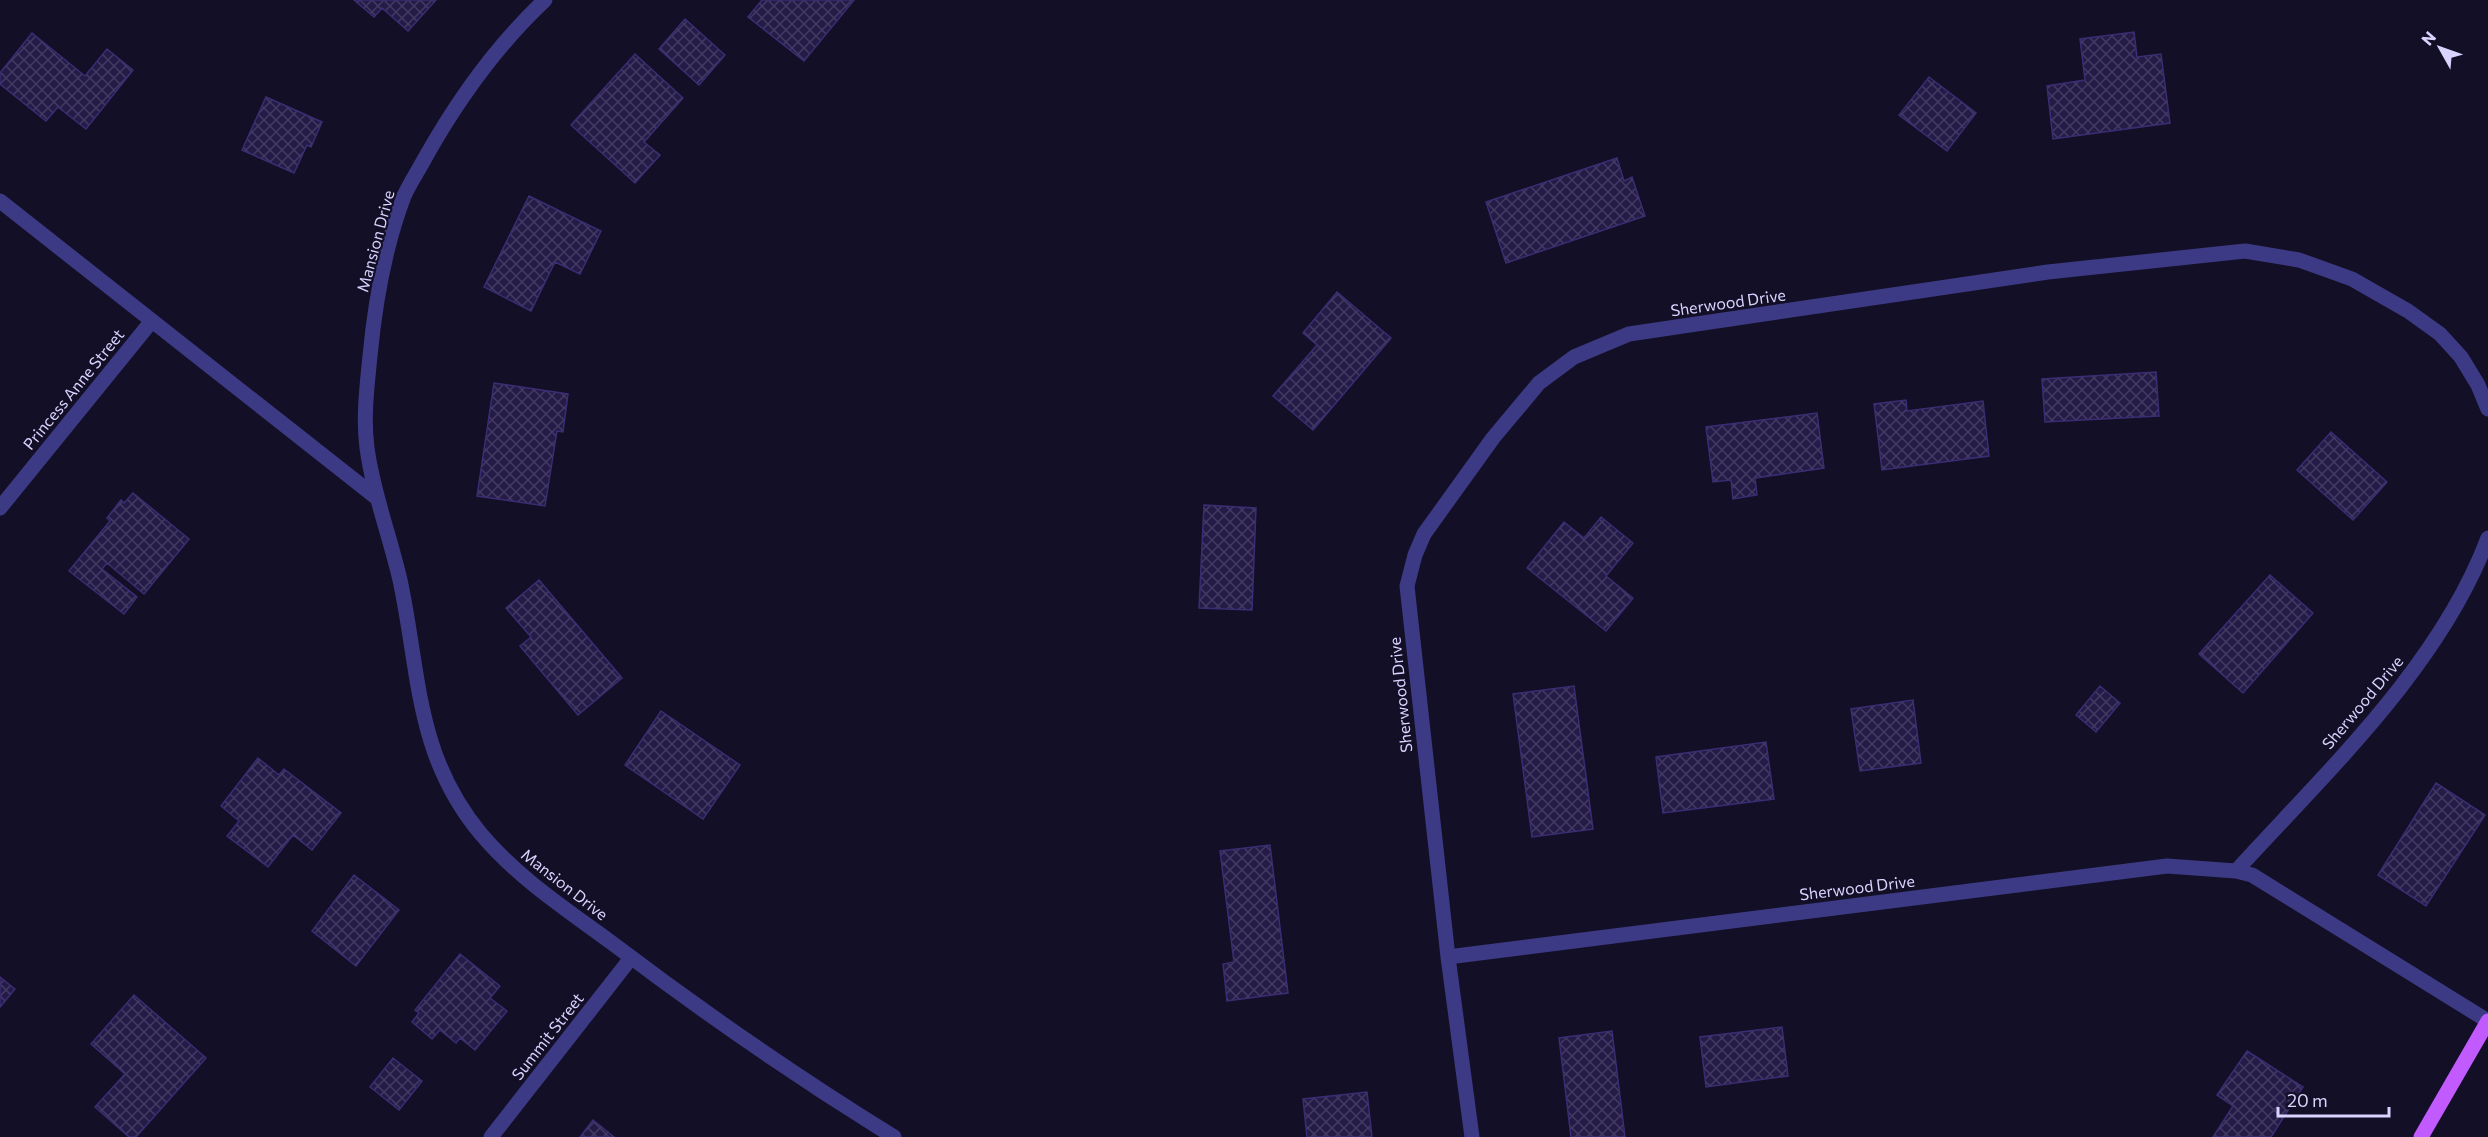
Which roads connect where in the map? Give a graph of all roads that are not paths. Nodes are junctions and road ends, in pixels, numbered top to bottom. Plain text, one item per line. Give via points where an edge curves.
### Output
1 (545, 0) edge
2 (0, 201) edge
3 (151, 321) junction
4 (2488, 409) edge
5 (377, 498) junction
6 (0, 508) edge
7 (2488, 537) edge
8 (2236, 871) junction
9 (1448, 957) junction
10 (631, 958) junction
11 (2488, 1021) edge
12 (491, 1137) edge
13 (894, 1137) edge
14 (1472, 1137) edge
15 (2421, 1137) edge

1 - 5 street, Mansion Drive via 478,75 443,126 405,194 374,317 366,396 367,447
2 - 3 street
3 - 5 street
3 - 6 street, Princess Anne Street
4 - 9 street, Sherwood Drive via 2462,357 2408,310 2342,276 2300,260 2245,251 2048,273 1629,334 1574,357 1539,383 1493,438 1424,534 1407,586
5 - 10 street, Mansion Drive via 400,579 428,738 450,787 479,831 515,871
7 - 8 street, Sherwood Drive via 2471,580 2426,652 2373,720
8 - 9 street, Sherwood Drive via 2167,866
8 - 11 street, Sherwood Drive via 2253,875
9 - 14 street, Sherwood Drive
10 - 12 street, Summit Street
10 - 13 street, Mansion Drive via 759,1050
11 - 15 main road

